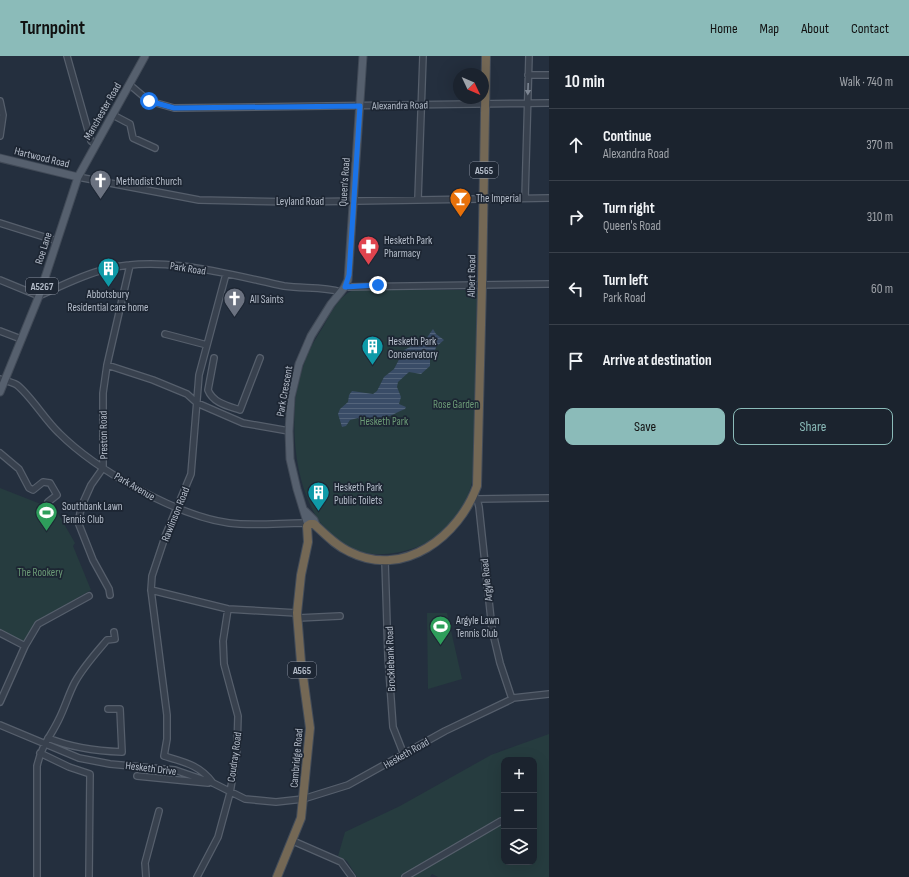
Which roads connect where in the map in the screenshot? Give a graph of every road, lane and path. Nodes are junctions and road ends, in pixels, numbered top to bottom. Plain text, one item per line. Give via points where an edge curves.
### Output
1 (67, 56) edge
2 (145, 56) edge
3 (363, 56) edge
4 (423, 56) edge
5 (486, 56) edge
6 (529, 56) edge
7 (486, 68) edge
8 (528, 74) junction
9 (549, 75) edge
10 (130, 85) junction
11 (0, 101) edge
12 (489, 103) edge
13 (527, 103) junction
14 (549, 103) edge
15 (453, 104) edge
16 (485, 104) edge
17 (420, 105) junction
18 (360, 106) junction
19 (113, 115) junction
20 (0, 136) edge
21 (96, 144) junction
22 (155, 148) dead end
23 (0, 158) edge
24 (78, 178) junction
25 (483, 198) junction
26 (525, 198) junction
27 (549, 198) edge
28 (418, 199) junction
29 (354, 200) junction
30 (0, 223) edge
31 (57, 241) junction
32 (130, 265) junction
33 (226, 274) junction
34 (0, 280) edge
35 (482, 284) junction
36 (549, 284) edge
37 (343, 289) junction
38 (39, 296) junction
39 (331, 304) joint
40 (0, 331) edge
41 (165, 334) dead end
42 (21, 339) junction
43 (207, 345) junction
44 (260, 358) dead end
45 (203, 362) junction
46 (106, 365) junction
47 (2, 380) edge
48 (0, 392) edge
49 (198, 402) junction
50 (222, 403) junction
51 (240, 410) junction
52 (217, 412) junction
53 (237, 421) junction
54 (289, 431) junction
55 (0, 453) edge
56 (103, 468) junction
57 (475, 497) junction
58 (549, 498) edge
59 (48, 502) dead end
60 (468, 506) junction
61 (178, 508) junction
62 (478, 513) junction
63 (312, 528) junction
64 (385, 561) junction
65 (151, 590) junction
66 (111, 595) dead end
67 (89, 596) dead end
68 (228, 609) junction
69 (298, 616) junction
70 (340, 616) dead end
71 (114, 632) dead end
72 (0, 633) edge
73 (25, 646) junction
74 (549, 694) edge
75 (511, 696) junction
76 (0, 702) edge
77 (108, 709) dead end
78 (0, 725) edge
79 (48, 738) junction
80 (44, 744) junction
81 (40, 753) junction
82 (404, 755) junction
83 (137, 776) dead end
84 (213, 782) junction
85 (230, 793) junction
86 (303, 799) junction
87 (159, 811) dead end
88 (501, 821) edge
89 (293, 841) junction
90 (37, 877) edge
91 (89, 877) edge
92 (146, 877) edge
93 (196, 877) edge
94 (277, 877) edge
95 (352, 877) edge
96 (405, 877) edge

1 - 21 street via 88,134 91,141
2 - 10 main road, Manchester Road
3 - 18 main road, Queen's Road
4 - 17 street
5 - 7 highway, Albert Road / A565
6 - 8 street
8 - 9 street
8 -> 13 street
10 - 18 street, Alexandra Road via 149,101 174,108
10 - 19 main road, Manchester Road
11 - 20 street via 3,115
12 - 13 street, Alexandra Road
13 - 14 street, Alexandra Road
13 - 26 street
15 - 17 street, Alexandra Road
16 - 25 highway, Albert Road / A565
17 - 18 street, Alexandra Road
17 - 28 street
18 - 29 main road, Queen's Road
19 - 21 main road, Manchester Road
19 - 22 street via 130,124 133,138
21 - 24 main road, Manchester Road
23 - 24 main road, Hartwood Road
24 - 29 street, Leyland Road via 199,200
24 - 31 main road, Roe Lane / A5267
25 - 26 street, Leyland Road
25 - 28 street, Leyland Road
25 - 35 highway, Albert Road / A565
26 - 27 street, Leyland Road
28 - 29 street, Leyland Road
29 - 37 main road, Queen's Road via 349,275
30 - 31 street
31 - 38 main road, Roe Lane / A5267
32 - 33 street, Park Road via 161,264
32 - 38 street, Park Road via 82,276
32 - 46 street, Preston Road
33 - 37 street, Park Road via 297,288
33 - 43 street, Rawlinson Road
34 - 38 street
35 - 36 street, Park Road
35 - 37 street, Park Road
35 - 57 highway, Albert Road / A565 via 478,476
37 - 39 main road, Queen's Road
38 - 42 main road, Roe Lane / A5267
39 - 54 main road, Park Crescent via 299,364 292,397
40 - 42 street
41 - 43 street
42 - 47 main road, Roe Lane / A5267
43 - 45 street, Rawlinson Road
44 - 51 street
45 - 49 street, Rawlinson Road via 199,375
45 - 50 street via 213,361 208,390
46 - 49 street via 153,380
46 - 56 street, Preston Road via 102,393
47 - 48 main road, Roe Lane / A5267
47 - 56 street, Park Avenue via 17,386 59,433
49 - 52 street
49 - 61 street, Rawlinson Road via 191,474
50 - 51 street
50 - 52 street
51 - 53 street
52 - 53 street
53 - 54 street
54 - 63 main road, Park Crescent via 290,459 297,489
55 - 59 street via 19,469 29,488 33,490 43,482 50,484 57,495
56 - 61 street, Park Avenue
56 - 66 street, Preston Road via 91,485 78,522
57 - 58 street
57 - 60 highway, A565
57 - 62 street, Argyle Road
60 - 62 street
60 - 64 highway, A565 via 459,520 434,545 407,556
61 - 63 street, Park Avenue via 228,523 298,524
61 - 65 street, Rawlinson Road via 156,563
62 - 75 street, Argyle Road via 492,628 501,668
63 - 64 highway, A565 via 349,552
63 - 69 highway, Cambridge Road / A565 via 301,575
64 - 82 street, Brocklebank Road via 393,727
65 - 68 street
65 - 84 street, Rawlinson Road via 167,715 164,756 186,762 205,772
67 - 73 street via 38,624
68 - 69 street
68 - 85 street, Coudray Road via 223,641 224,664 238,716 239,732
69 - 70 street
69 - 86 highway, Cambridge Road / A565 via 310,728
71 - 79 street via 115,639 107,640 75,682 59,720
72 - 73 street
73 - 76 street
74 - 75 street
75 - 82 street, Hesketh Road via 511,701 445,731
77 - 79 street via 120,709 122,752 65,745
78 - 80 street, Hesketh Drive
79 - 80 street
80 - 81 street
80 - 84 street, Hesketh Drive via 79,758 175,770
81 - 90 street via 37,766
81 - 91 street via 90,774
82 - 86 street, Hesketh Road via 348,785
83 - 84 street
84 - 85 street, Hesketh Drive
85 - 86 street, Hesketh Drive via 264,802
85 - 93 street, Coudray Road via 218,837
86 - 89 highway, Cambridge Road / A565 via 301,818
87 - 92 street via 145,863
88 - 96 street
89 - 94 highway, Cambridge Road / A565
89 - 95 street via 341,862

